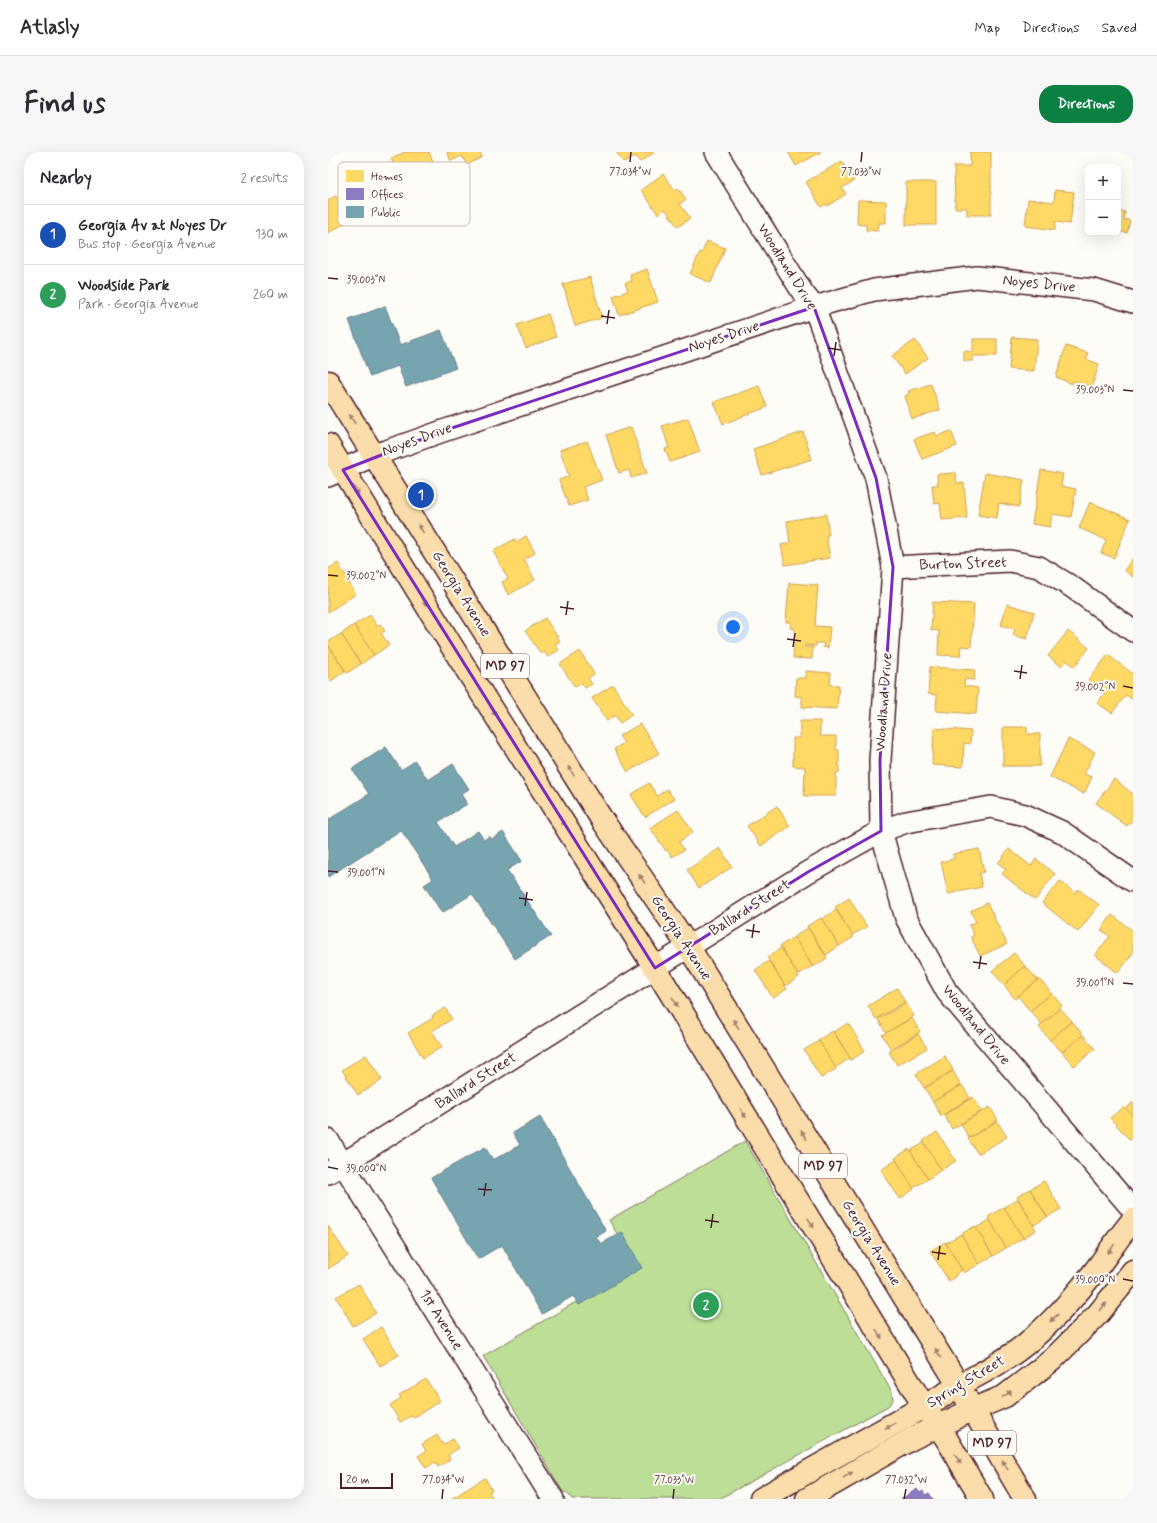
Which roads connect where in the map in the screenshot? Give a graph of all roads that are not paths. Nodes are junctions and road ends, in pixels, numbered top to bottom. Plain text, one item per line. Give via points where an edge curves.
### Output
1 (716, 152) edge
2 (1133, 302) edge
3 (814, 307) junction
4 (328, 382) edge
5 (328, 445) edge
6 (375, 455) junction
7 (335, 473) edge
8 (893, 567) junction
9 (1133, 631) edge
10 (881, 831) junction
11 (1133, 881) edge
12 (688, 946) junction
13 (655, 968) junction
14 (328, 1140) edge
15 (336, 1169) edge
16 (1133, 1210) edge
17 (1133, 1220) edge
18 (1133, 1271) edge
19 (958, 1386) junction
20 (924, 1407) junction
21 (972, 1410) junction
22 (937, 1426) junction
23 (554, 1499) edge
24 (761, 1499) edge
25 (807, 1499) edge
26 (982, 1499) edge
27 (1025, 1499) edge

1 - 3 street, Woodland Drive via 803,294
2 - 3 street, Noyes Drive via 1094,290 977,277 874,290
3 - 6 street, Noyes Drive
3 - 8 street, Woodland Drive via 876,478
6 -> 4 main road, Georgia Avenue / MD 97
5 - 7 main road, MD 97
6 - 7 street, Noyes Drive
12 -> 6 main road, Georgia Avenue / MD 97 via 601,818
7 -> 13 main road, MD 97 via 455,652
8 - 9 street, Burton Street via 1010,561 1040,567
8 - 10 street, Woodland Drive via 880,760
10 - 11 street, Ballard Street via 906,822 991,807 1025,815 1062,832
10 - 12 street, Ballard Street via 808,872
10 - 16 street, Woodland Drive via 906,918 947,992
12 - 13 street, Ballard Street
19 -> 12 main road, Georgia Avenue / MD 97
13 - 15 street, Ballard Street
13 -> 20 main road, MD 97
14 - 15 street, 1st Avenue
15 - 23 street, 1st Avenue
17 -> 19 main road, Spring Street via 1063,1309 1026,1344 985,1372
21 -> 18 main road, Spring Street via 1005,1396 1052,1360 1098,1314
19 - 20 main road, Spring Street
19 - 21 main road, Georgia Avenue / MD 97
20 - 22 main road, MD 97
20 -> 24 main road, Spring Street
21 - 22 main road, Spring Street
27 -> 21 main road, Georgia Avenue / MD 97
25 -> 22 main road, Spring Street
22 -> 26 main road, MD 97

